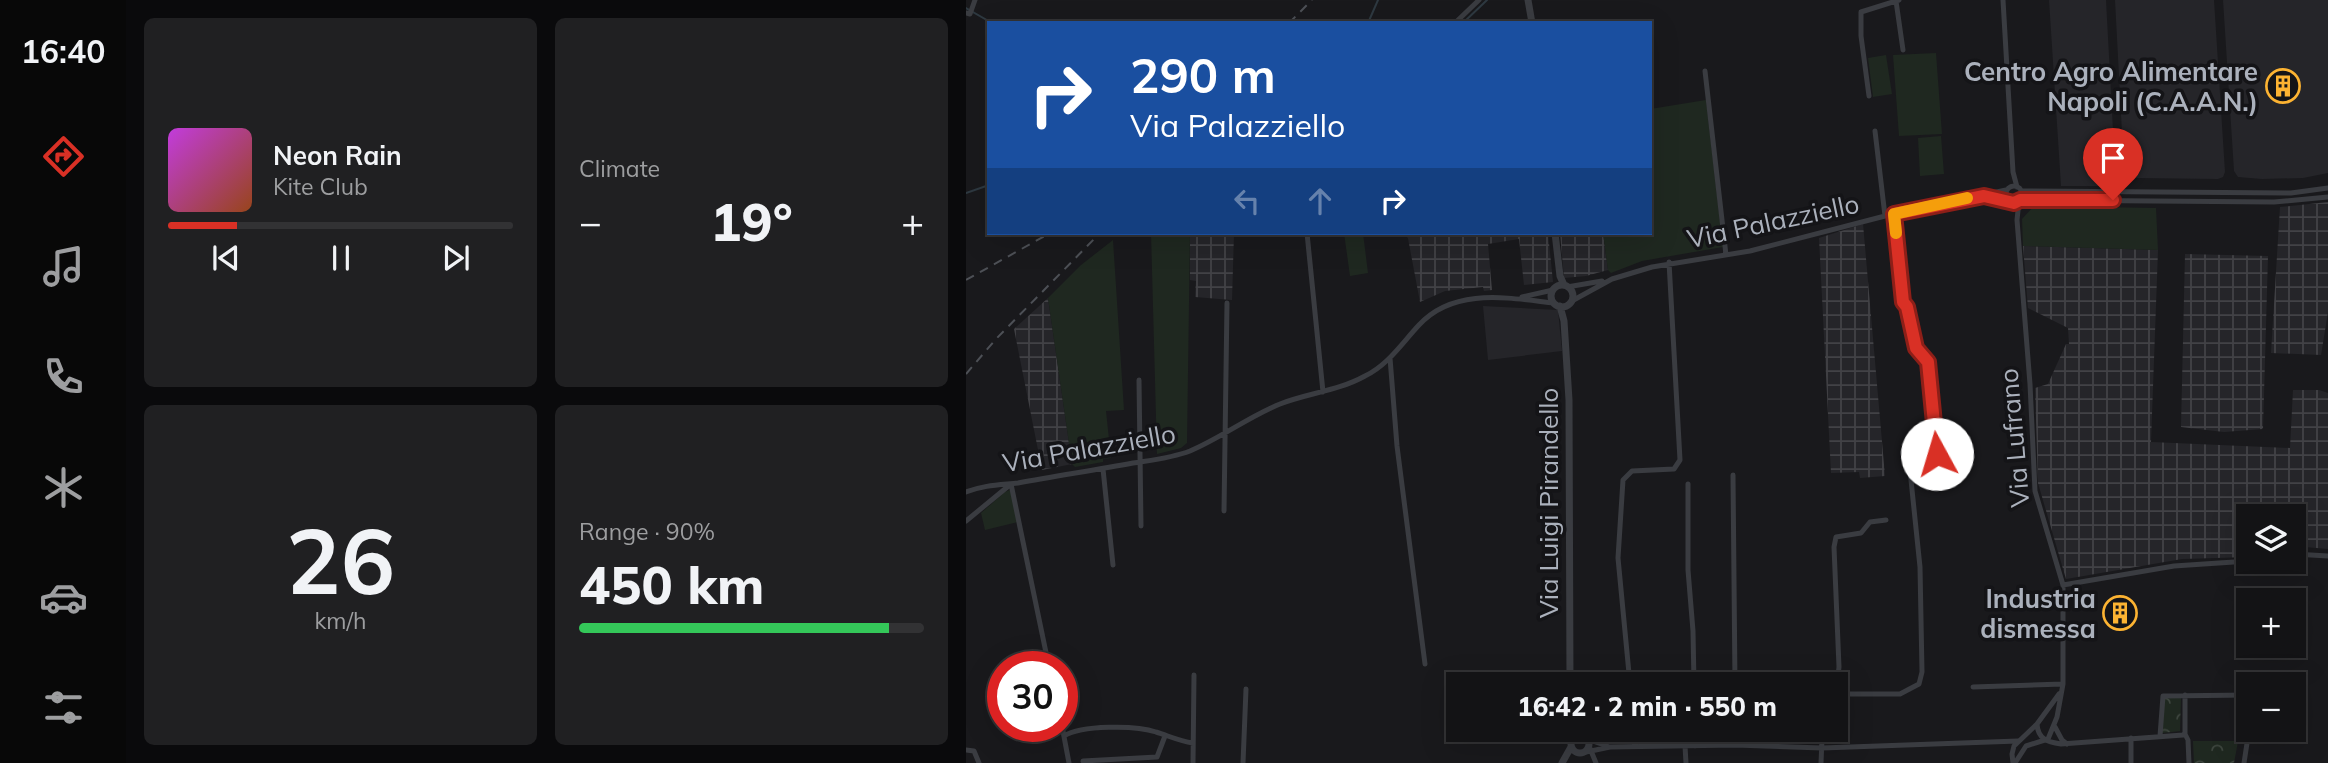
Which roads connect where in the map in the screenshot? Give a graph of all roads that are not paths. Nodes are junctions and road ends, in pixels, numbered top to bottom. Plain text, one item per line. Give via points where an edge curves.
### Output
1 (975, 0) edge
2 (1479, 0) edge
3 (1528, 0) edge
4 (1898, 0) edge
5 (2003, 0) edge
6 (970, 12) edge
7 (1457, 21) edge
8 (1532, 21) edge
9 (1903, 50) dead end
10 (1705, 71) dead end
11 (1869, 96) dead end
12 (1875, 131) dead end
13 (2013, 172) junction
14 (2328, 188) edge
15 (2008, 189) junction
16 (2020, 189) junction
17 (1984, 196) junction
18 (2328, 197) edge
19 (2020, 200) junction
20 (2010, 202) junction
21 (1894, 214) junction
22 (1885, 216) junction
23 (2017, 220) junction
24 (1307, 235) edge
25 (1555, 235) edge
26 (1726, 255) junction
27 (1669, 262) junction
28 (1612, 279) junction
29 (1560, 287) junction
30 (1512, 299) junction
31 (1227, 303) dead end
32 (1563, 304) junction
33 (1390, 358) junction
34 (1139, 380) dead end
35 (1323, 392) junction
36 (1226, 432) junction
37 (1908, 451) dead end
38 (1141, 462) junction
39 (1102, 469) junction
40 (1733, 475) dead end
41 (1941, 481) dead end
42 (1011, 484) junction
43 (1688, 484) dead end
44 (966, 492) edge
45 (1224, 511) dead end
46 (1886, 520) dead end
47 (966, 521) edge
48 (1141, 526) dead end
49 (2306, 555) edge
50 (2328, 556) edge
51 (2236, 562) edge
52 (1113, 565) dead end
53 (2063, 585) junction
54 (2063, 631) junction
55 (2031, 633) dead end
56 (1046, 651) edge
57 (1425, 664) dead end
58 (1570, 672) edge
59 (1629, 672) edge
60 (1694, 672) edge
61 (1735, 672) edge
62 (1838, 672) edge
63 (1194, 675) dead end
64 (2063, 684) junction
65 (1973, 687) dead end
66 (1246, 689) dead end
67 (2061, 692) junction
68 (1848, 694) edge
69 (2185, 695) junction
70 (2236, 695) edge
71 (2042, 717) junction
72 (2056, 723) junction
73 (2037, 724) junction
74 (1078, 732) edge
75 (2185, 734) junction
76 (1165, 736) junction
77 (2160, 736) junction
78 (2131, 738) junction
79 (2046, 740) junction
80 (2018, 741) junction
81 (1065, 742) edge
82 (1572, 742) edge
83 (1635, 742) edge
84 (1695, 742) edge
85 (1823, 742) edge
86 (2247, 742) edge
87 (1193, 743) junction
88 (2001, 743) junction
89 (2067, 744) junction
90 (1586, 745) edge
91 (1735, 745) joint
92 (1685, 746) junction
93 (1695, 746) junction
94 (1571, 747) junction
95 (1610, 747) junction
96 (1635, 747) junction
97 (1822, 748) junction
98 (2012, 749) junction
99 (966, 750) edge
100 (2022, 750) junction
101 (1158, 755) junction
102 (1083, 761) dead end
103 (1595, 761) edge
104 (979, 763) edge
105 (1069, 763) edge
106 (1161, 763) edge
107 (1193, 763) edge
108 (1243, 763) edge
109 (1564, 763) edge
110 (1686, 763) edge
111 (1821, 763) edge
112 (2014, 763) edge
113 (2131, 763) edge
114 (2189, 763) edge
115 (2244, 763) edge

1 - 6 street
2 - 7 street
3 - 8 street
4 - 9 street
4 - 11 street via 1861,12
5 - 13 street
10 - 26 street
12 - 22 street
13 - 15 street
13 - 16 street
14 - 16 street via 2291,193
15 - 16 street, Via Palazziello
15 - 17 street, Via Palazziello
15 - 20 street, Via Lufrano
16 - 19 street, Via Lufrano
17 - 20 street, Via Palazziello
17 - 21 street, Via Palazziello
18 - 19 street via 2274,202
19 - 20 street, Via Palazziello
19 - 23 street, Via Lufrano
20 - 23 street, Via Lufrano
21 - 22 street, Via Palazziello
21 - 41 street via 1903,302 1916,348 1928,362
22 - 26 street, Via Palazziello
23 - 53 street, Via Lufrano via 2035,491
24 - 35 street
25 - 29 street
26 - 27 street, Via Palazziello
27 - 28 street, Via Palazziello
27 - 59 street via 1680,460 1674,469 1632,471 1623,480 1618,558
28 - 29 street, Via Palazziello
28 - 32 street, Via Palazziello
29 - 30 street, Via Palazziello
29 - 32 street via 1551,295
29 - 32 street via 1572,292
30 - 32 street, Via Palazziello
30 - 33 street, Via Palazziello via 1472,298 1440,308
31 - 36 street
32 - 58 street, Via Luigi Pirandello via 1569,400
33 - 35 street, Via Palazziello via 1365,376
33 - 57 street
34 - 38 street
35 - 36 street, Via Palazziello via 1278,405
36 - 38 street, Via Palazziello via 1182,454
36 - 45 street
37 - 68 street via 1920,567 1922,672 1919,684 1900,694
38 - 39 street, Via Palazziello
38 - 48 street
39 - 42 street, Via Palazziello
39 - 52 street
40 - 61 street
42 - 44 street, Via Palazziello via 989,484
42 - 47 street
42 - 56 street
43 - 60 street
46 - 62 street via 1870,522 1861,533 1836,537
49 - 50 street
51 - 53 street via 2174,566
53 - 54 street, Via Lufrano
54 - 55 street
54 - 64 street, Via Lufrano
63 - 87 street
64 - 65 street
64 - 67 street, Via Lufrano
66 - 108 street
67 - 71 street, Via Lufrano
67 - 72 street, Via Lufrano
69 - 70 street
69 - 75 street
69 - 77 street via 2162,698
71 - 72 street via 2049,714
71 - 73 street, Via Lufrano
72 - 79 street, Via Lufrano
72 - 89 street via 2057,733
73 - 79 street
73 - 80 street, Via Lufrano
74 - 76 street via 1094,727
75 - 77 street
75 - 114 street
76 - 87 street
76 - 101 street
77 - 78 street
78 - 89 street
78 - 113 street
79 - 89 street
79 - 100 street
80 - 88 street
80 - 98 street, Via Lufrano
81 - 105 street
82 - 94 street
83 - 96 street
84 - 93 street
85 - 97 street
86 - 115 street
87 - 107 street
88 - 97 street
88 - 98 street
90 - 94 street via 1574,752
90 - 95 street
90 - 95 street
90 - 103 street
90 - 109 street
91 - 93 street
91 - 97 street
92 - 93 street
92 - 96 street
92 - 110 street
94 - 109 street
95 - 96 street
97 - 111 street
98 - 100 street
98 - 112 street
99 - 104 street via 974,751
100 - 112 street
101 - 102 street
101 - 106 street

